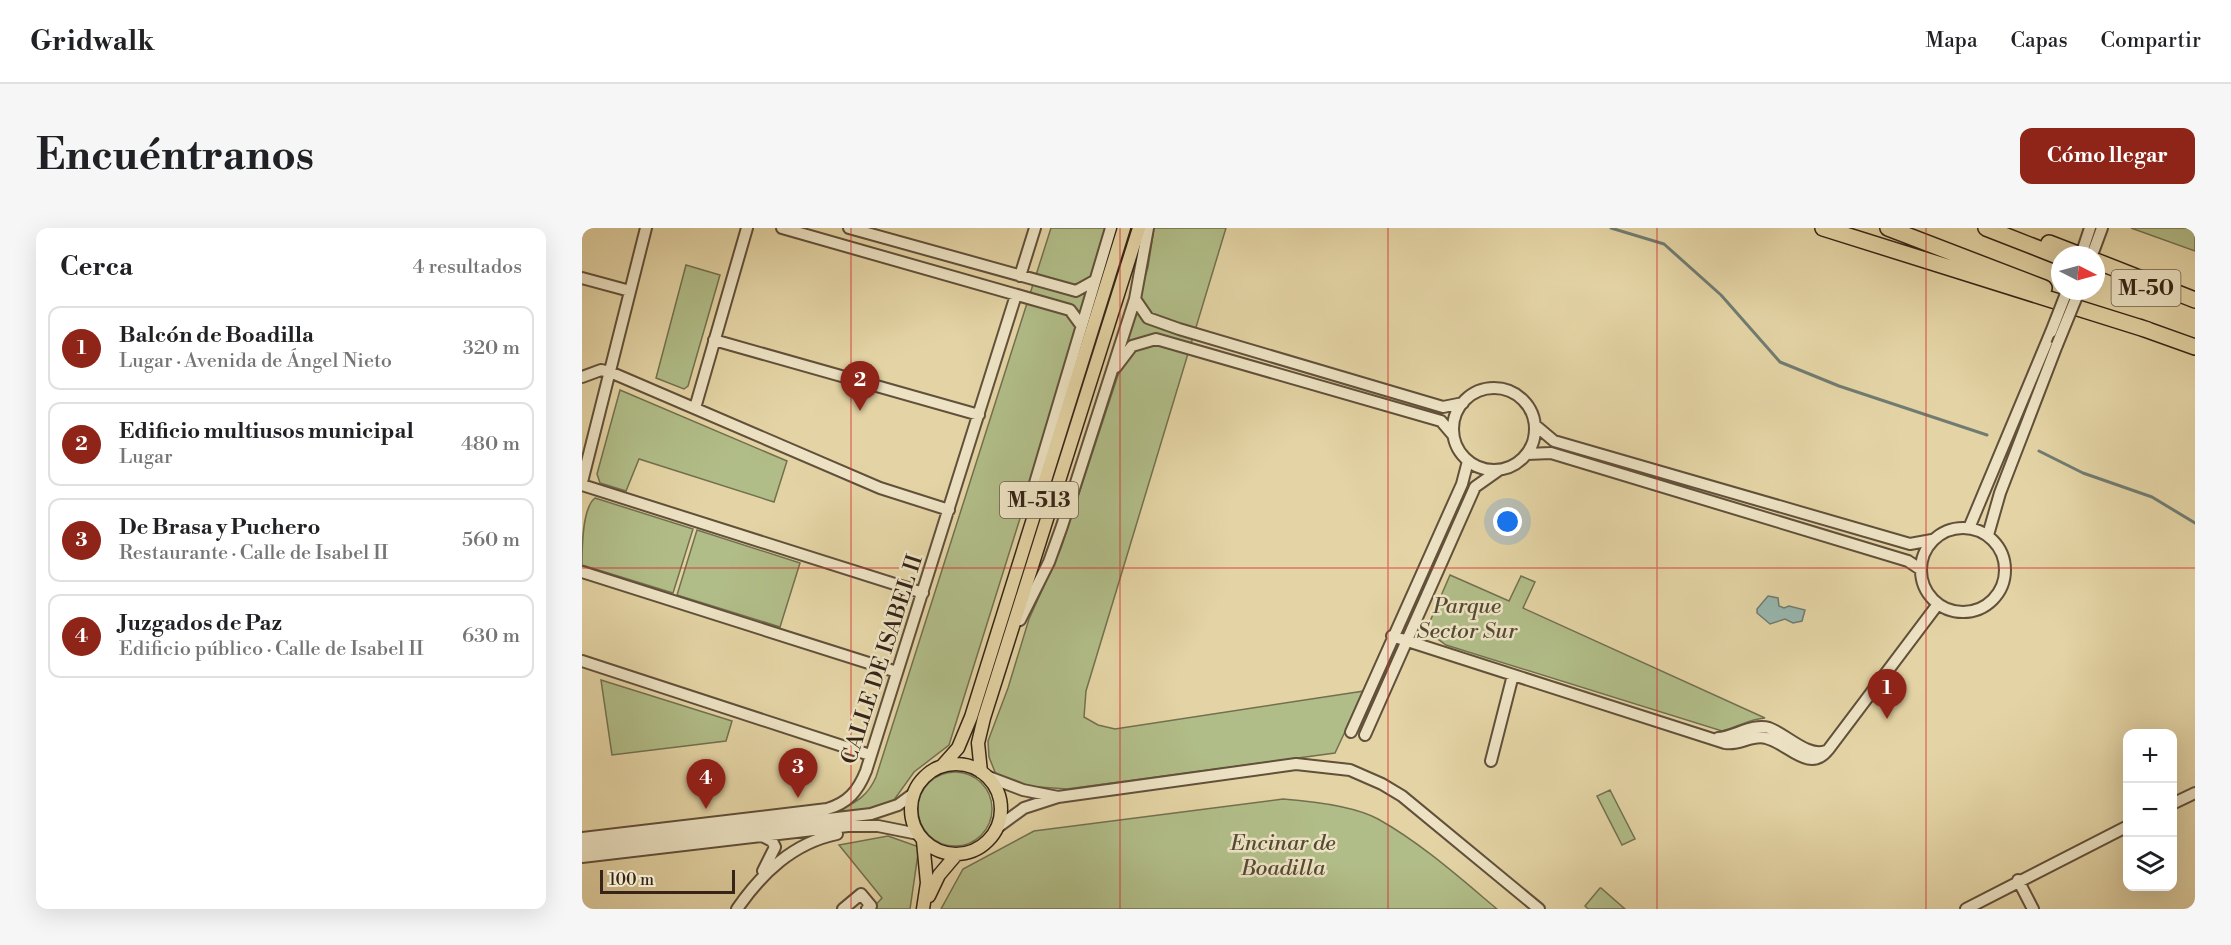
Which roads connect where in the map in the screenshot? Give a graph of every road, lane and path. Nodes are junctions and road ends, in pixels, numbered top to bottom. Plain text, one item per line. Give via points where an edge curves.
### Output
1 (646, 228) edge
2 (747, 228) edge
3 (782, 228) edge
4 (849, 228) edge
5 (1035, 228) edge
6 (1111, 228) edge
7 (1124, 228) edge
8 (1139, 228) edge
9 (1148, 228) edge
10 (1823, 228) edge
11 (1888, 228) edge
12 (1986, 228) edge
13 (2013, 228) edge
14 (2090, 228) edge
15 (2102, 228) edge
16 (2058, 246) edge
17 (2083, 246) edge
18 (2095, 246) edge
19 (2051, 253) edge
20 (2105, 265) edge
21 (2105, 273) edge
22 (1020, 276) junction
23 (582, 278) edge
24 (1094, 281) junction
25 (630, 291) junction
26 (1016, 295) junction
27 (1135, 299) junction
28 (2063, 300) edge
29 (2075, 300) edge
30 (2195, 300) edge
31 (2195, 307) edge
32 (1081, 325) junction
33 (2148, 330) junction
34 (714, 340) junction
35 (2195, 347) edge
36 (610, 372) junction
37 (582, 377) edge
38 (1104, 392) junction
39 (1463, 403) junction
40 (695, 408) junction
41 (979, 415) junction
42 (1535, 425) junction
43 (1453, 435) junction
44 (1527, 454) junction
45 (1468, 462) junction
46 (1499, 470) junction
47 (582, 484) edge
48 (1039, 498) junction
49 (949, 510) junction
50 (1970, 528) junction
51 (1988, 535) junction
52 (1932, 540) junction
53 (1920, 569) junction
54 (582, 573) edge
55 (923, 593) junction
56 (1938, 604) junction
57 (1392, 636) junction
58 (1407, 641) junction
59 (582, 661) edge
60 (897, 672) junction
61 (1513, 675) junction
62 (996, 679) junction
63 (1352, 732) dead end
64 (1365, 735) dead end
65 (870, 755) junction
66 (1491, 761) dead end
67 (942, 766) junction
68 (984, 774) junction
69 (2195, 793) edge
70 (913, 794) junction
71 (1058, 797) junction
72 (2177, 802) edge
73 (998, 827) junction
74 (891, 828) junction
75 (2123, 828) edge
76 (764, 837) junction
77 (920, 838) junction
78 (584, 844) edge
79 (956, 855) junction
80 (582, 857) edge
81 (2018, 880) junction
82 (752, 890) junction
83 (737, 909) edge
84 (843, 909) edge
85 (867, 909) edge
86 (923, 909) edge
87 (1539, 909) edge
88 (1966, 909) edge
89 (2033, 909) edge

1 - 25 street
2 - 34 street
3 - 26 street
4 - 22 street
5 - 22 street
6 - 24 street
7 - 48 main road, M-513
8 - 62 main road, M-513
9 - 27 street
10 - 33 highway
11 - 33 highway, M-50
12 - 19 highway
13 - 16 highway
14 - 17 street
15 - 18 street
20 - 30 highway
21 - 31 highway, M-50
22 - 24 street via 1076,291
23 - 25 street
24 - 32 street
25 - 36 street
26 - 32 street via 1070,310
26 - 41 street, CALLE DE ISABEL II
27 - 38 street
27 - 39 street via 1148,318 1179,329 1443,407
28 - 50 street, bridge
29 - 51 street, bridge via 2000,493
32 - 48 street via 1035,483
33 - 35 highway, M-50
34 - 40 street
34 - 41 street
36 - 37 street via 601,370
36 - 40 street
36 - 47 street
38 - 43 street via 1132,346 1156,339 1441,421
38 - 62 street via 1052,553
39 - 42 street via 1474,393 1490,388 1506,390 1521,398
39 - 43 street via 1455,418
40 - 49 street via 880,488
41 - 49 street, CALLE DE ISABEL II
42 - 44 street via 1534,441
42 - 52 street via 1554,441 1910,544
43 - 45 street
44 - 46 street via 1514,465
44 - 53 street via 1551,453 1908,561
45 - 46 street via 1483,469
45 - 57 street via 1462,484
46 - 58 street via 1475,487
47 - 55 street
48 - 67 main road, M-513 via 971,717 958,748
49 - 55 street, CALLE DE ISABEL II
50 - 51 street
50 - 52 street via 1949,529
51 - 56 street via 1998,545 2006,570 1997,595 1976,611 1956,612
52 - 53 street
53 - 56 street via 1922,582
54 - 60 street
55 - 60 street, CALLE DE ISABEL II
56 - 61 street via 1823,757 1808,760 1766,738 1752,737 1730,744
57 - 58 street
57 - 63 street
58 - 61 street
58 - 64 street
59 - 65 street
60 - 65 street, CALLE DE ISABEL II
61 - 66 street
62 - 68 main road, M-513 via 978,743
65 - 78 street, CALLE DE ISABEL II via 856,791 837,806 608,834
67 - 68 main road via 962,764
67 - 70 main road, M-513 via 924,777
68 - 71 street via 1023,790
68 - 73 main road, M-513 via 999,795
69 - 72 street
70 - 77 main road via 910,811
70 - 78 street via 898,805 871,814
71 - 73 street via 1024,808
71 - 87 street via 1296,764 1350,770 1402,796
73 - 79 main road via 978,849
74 - 76 street via 848,826
74 - 77 street
74 - 82 street via 855,830 814,840 781,860
75 - 81 street
76 - 80 street
76 - 82 street via 772,841 774,850
77 - 79 main road via 938,852
77 - 86 main road via 927,883
79 - 86 main road via 939,875
81 - 88 street
81 - 89 street
82 - 83 street
84 - 85 street via 861,894 871,906

